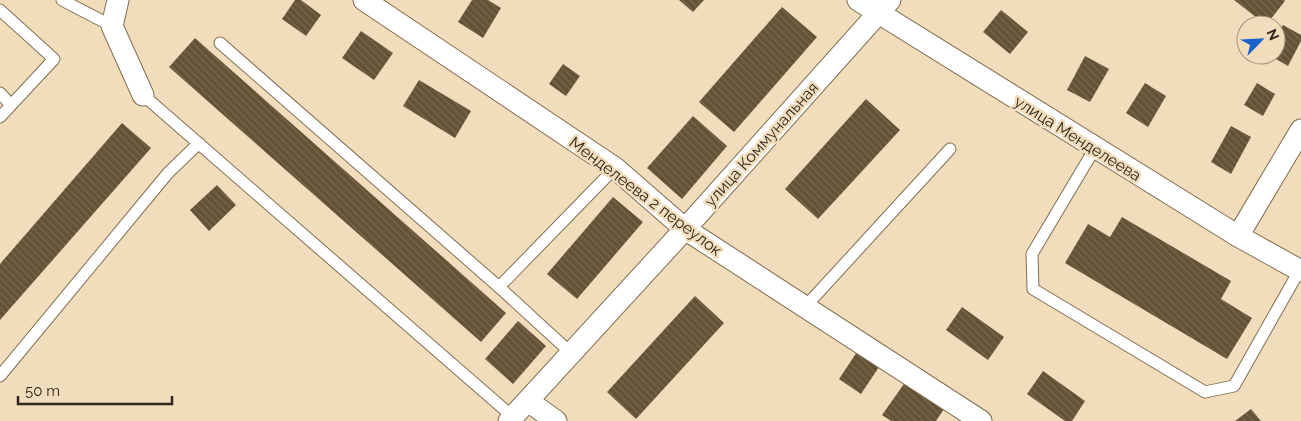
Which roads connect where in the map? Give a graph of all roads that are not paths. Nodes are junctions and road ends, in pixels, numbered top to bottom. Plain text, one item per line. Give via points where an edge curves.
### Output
1 (62, 0) edge
2 (118, 0) edge
3 (364, 0) edge
4 (858, 0) edge
5 (884, 7) edge
6 (0, 10) edge
7 (112, 26) junction
8 (220, 43) dead end
9 (0, 93) edge
10 (144, 95) joint
11 (11, 105) junction
12 (0, 117) edge
13 (1301, 130) edge
14 (199, 143) junction
15 (1095, 148) junction
16 (950, 149) dead end
17 (615, 168) junction
18 (685, 229) junction
19 (1238, 236) junction
20 (1300, 271) edge
21 (499, 286) junction
22 (805, 307) junction
23 (571, 353) junction
24 (0, 376) edge
25 (528, 400) junction
26 (511, 419) edge
27 (556, 421) edge
28 (981, 421) edge

1 - 7 lane
2 - 7 street
3 - 17 street, Менделеева 2 переулок
4 - 5 street, улица Менделеева
5 - 15 street, улица Менделеева
5 - 18 street, улица Коммунальная
6 - 11 lane via 54,59
7 - 10 street
8 - 21 lane
9 - 11 lane
10 - 14 lane
11 - 12 lane
13 - 19 street
14 - 24 lane via 168,173
14 - 26 lane
15 - 19 street, улица Менделеева
15 - 20 lane via 1032,254 1033,289 1205,392 1234,386
16 - 22 lane
17 - 18 street, Менделеева 2 переулок
17 - 21 lane
18 - 22 street, Менделеева 2 переулок
18 - 23 street, улица Коммунальная
19 - 20 street, улица Менделеева
21 - 23 lane
22 - 28 street, Менделеева 2 переулок
23 - 25 street, улица Коммунальная
25 - 26 street, улица Коммунальная
25 - 27 street

